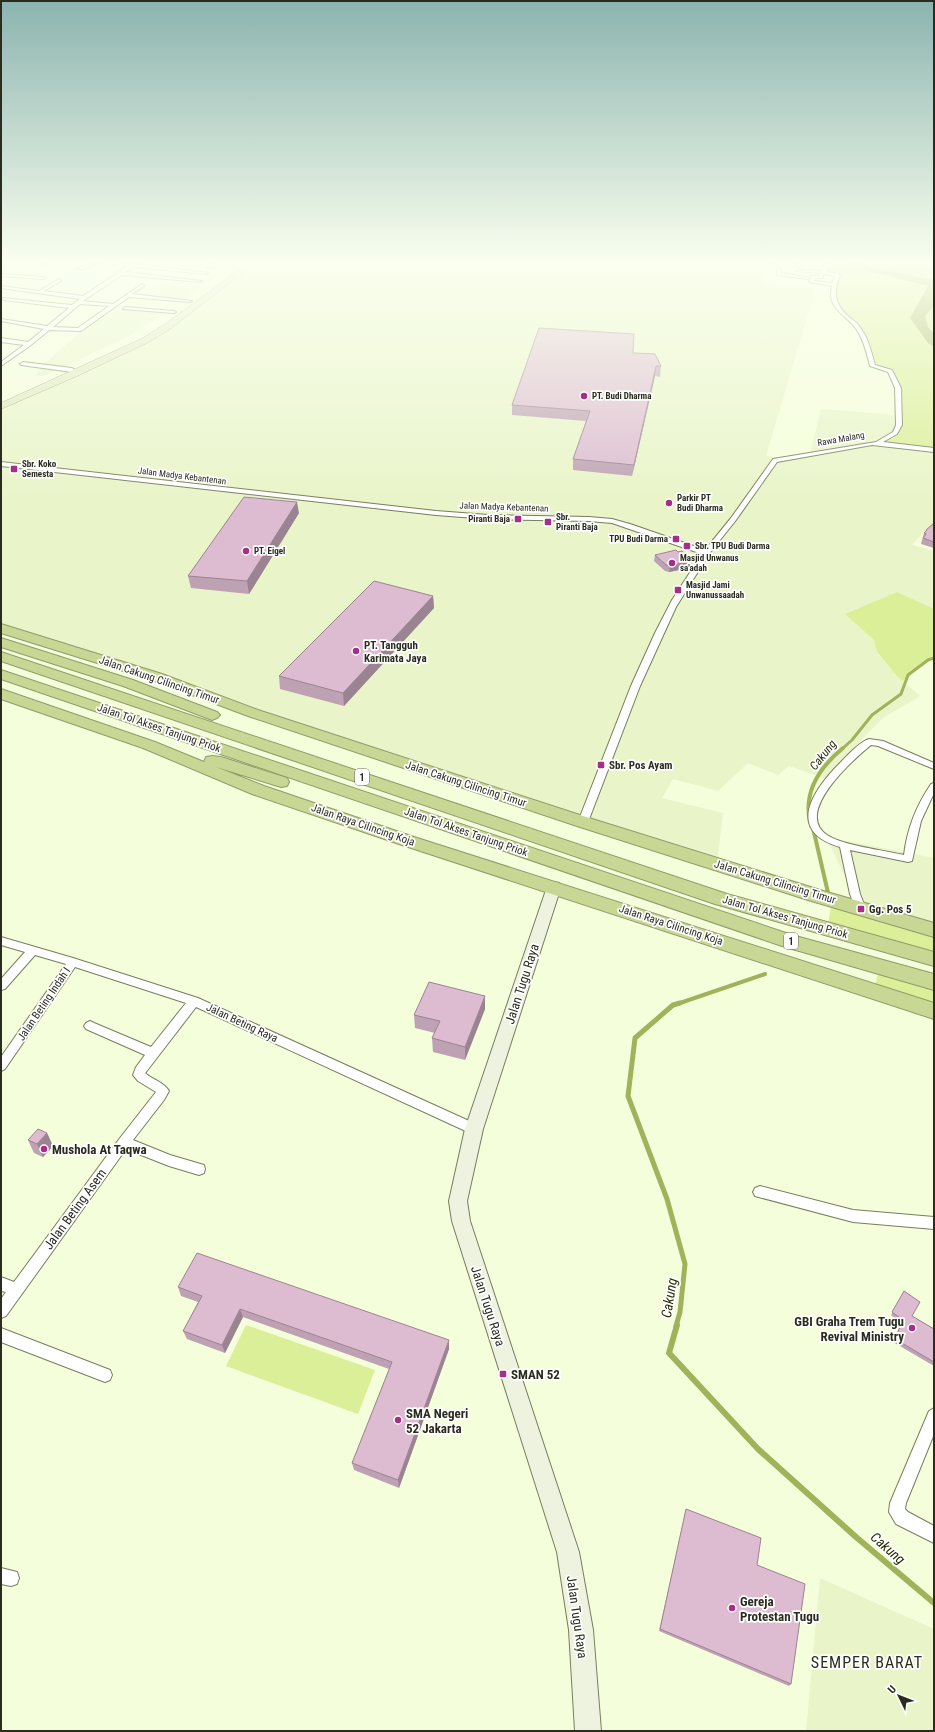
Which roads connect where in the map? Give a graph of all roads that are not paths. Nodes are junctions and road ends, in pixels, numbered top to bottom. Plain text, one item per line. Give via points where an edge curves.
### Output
1 (21, 343) edge
2 (127, 343) edge
3 (140, 343) edge
4 (865, 343) edge
5 (29, 344) joint
6 (2, 362) edge
7 (23, 364) dead end
8 (72, 370) junction
9 (1, 401) edge
10 (1, 406) edge
11 (878, 443) junction
12 (934, 450) edge
13 (1, 464) edge
14 (706, 553) junction
15 (1, 628) edge
16 (1, 642) edge
17 (1, 656) edge
18 (1, 674) edge
19 (1, 694) edge
20 (193, 763) junction
21 (934, 766) edge
22 (934, 786) edge
23 (583, 822) junction
24 (844, 846) junction
25 (562, 865) junction
26 (554, 887) junction
27 (722, 899) junction
28 (858, 908) junction
29 (934, 930) edge
30 (1, 941) edge
31 (32, 950) junction
32 (934, 959) edge
33 (73, 962) junction
34 (934, 982) edge
35 (1, 986) edge
36 (194, 1001) junction
37 (934, 1011) edge
38 (90, 1026) dead end
39 (153, 1053) junction
40 (1, 1066) edge
41 (474, 1129) junction
42 (124, 1142) junction
43 (199, 1169) dead end
44 (760, 1192) dead end
45 (934, 1223) edge
46 (1, 1284) edge
47 (16, 1289) junction
48 (1, 1311) edge
49 (1, 1335) edge
50 (105, 1375) dead end
51 (934, 1416) edge
52 (934, 1535) edge
53 (588, 1731) edge

1 - 5 street
2 - 8 main road
3 - 10 main road via 72,376
4 - 11 street via 872,366 890,371 898,388 899,425 895,433
5 - 6 street
7 - 8 street
8 - 9 main road
11 - 12 street, Rawa Malang
11 - 14 street, Rawa Malang via 775,460 732,522
13 - 14 street, Jalan Madya Kebantenan via 488,517 612,521
14 - 23 street via 672,606 654,644 612,742
15 - 23 highway, Jalan Cakung Cilincing Timur via 157,677 252,714
16 - 27 highway via 128,683 237,725 694,877
17 - 27 highway, Jalan Tol Akses Tanjung Priok / 1
18 - 25 highway, Jalan Tol Akses Tanjung Priok / 1
19 - 20 highway, Jalan Raya Cilincing Koja via 125,736
20 - 25 highway via 221,762 533,866
20 - 26 highway, Jalan Raya Cilincing Koja via 266,792
21 - 24 street via 872,741 855,753 819,794 813,813 814,826 821,836
22 - 24 street via 923,804 910,839 908,859
23 - 28 highway, Jalan Cakung Cilincing Timur
24 - 28 street
25 - 34 highway, Jalan Tol Akses Tanjung Priok / 1 via 789,941
26 - 37 highway, Jalan Raya Cilincing Koja
26 - 41 main road, Jalan Tugu Raya
27 - 32 highway, Jalan Tol Akses Tanjung Priok / 1
28 - 29 highway, Jalan Cakung Cilincing Timur
30 - 31 street, Jalan Beting Raya
31 - 33 street, Jalan Beting Raya
31 - 35 street
33 - 36 street, Jalan Beting Raya
33 - 40 street, Jalan Beting Indah I
36 - 39 street, Jalan Beting Asem
36 - 41 street, Jalan Beting Raya
38 - 39 street
39 - 42 street, Jalan Beting Asem via 140,1070 139,1076 163,1091
41 - 53 main road, Jalan Tugu Raya via 458,1201 460,1221 568,1552 581,1630
42 - 43 street
42 - 47 street, Jalan Beting Asem
44 - 45 street via 853,1216
46 - 47 street
47 - 48 street, Jalan Beting Asem
49 - 50 street
51 - 52 street via 898,1503 897,1512 902,1518

